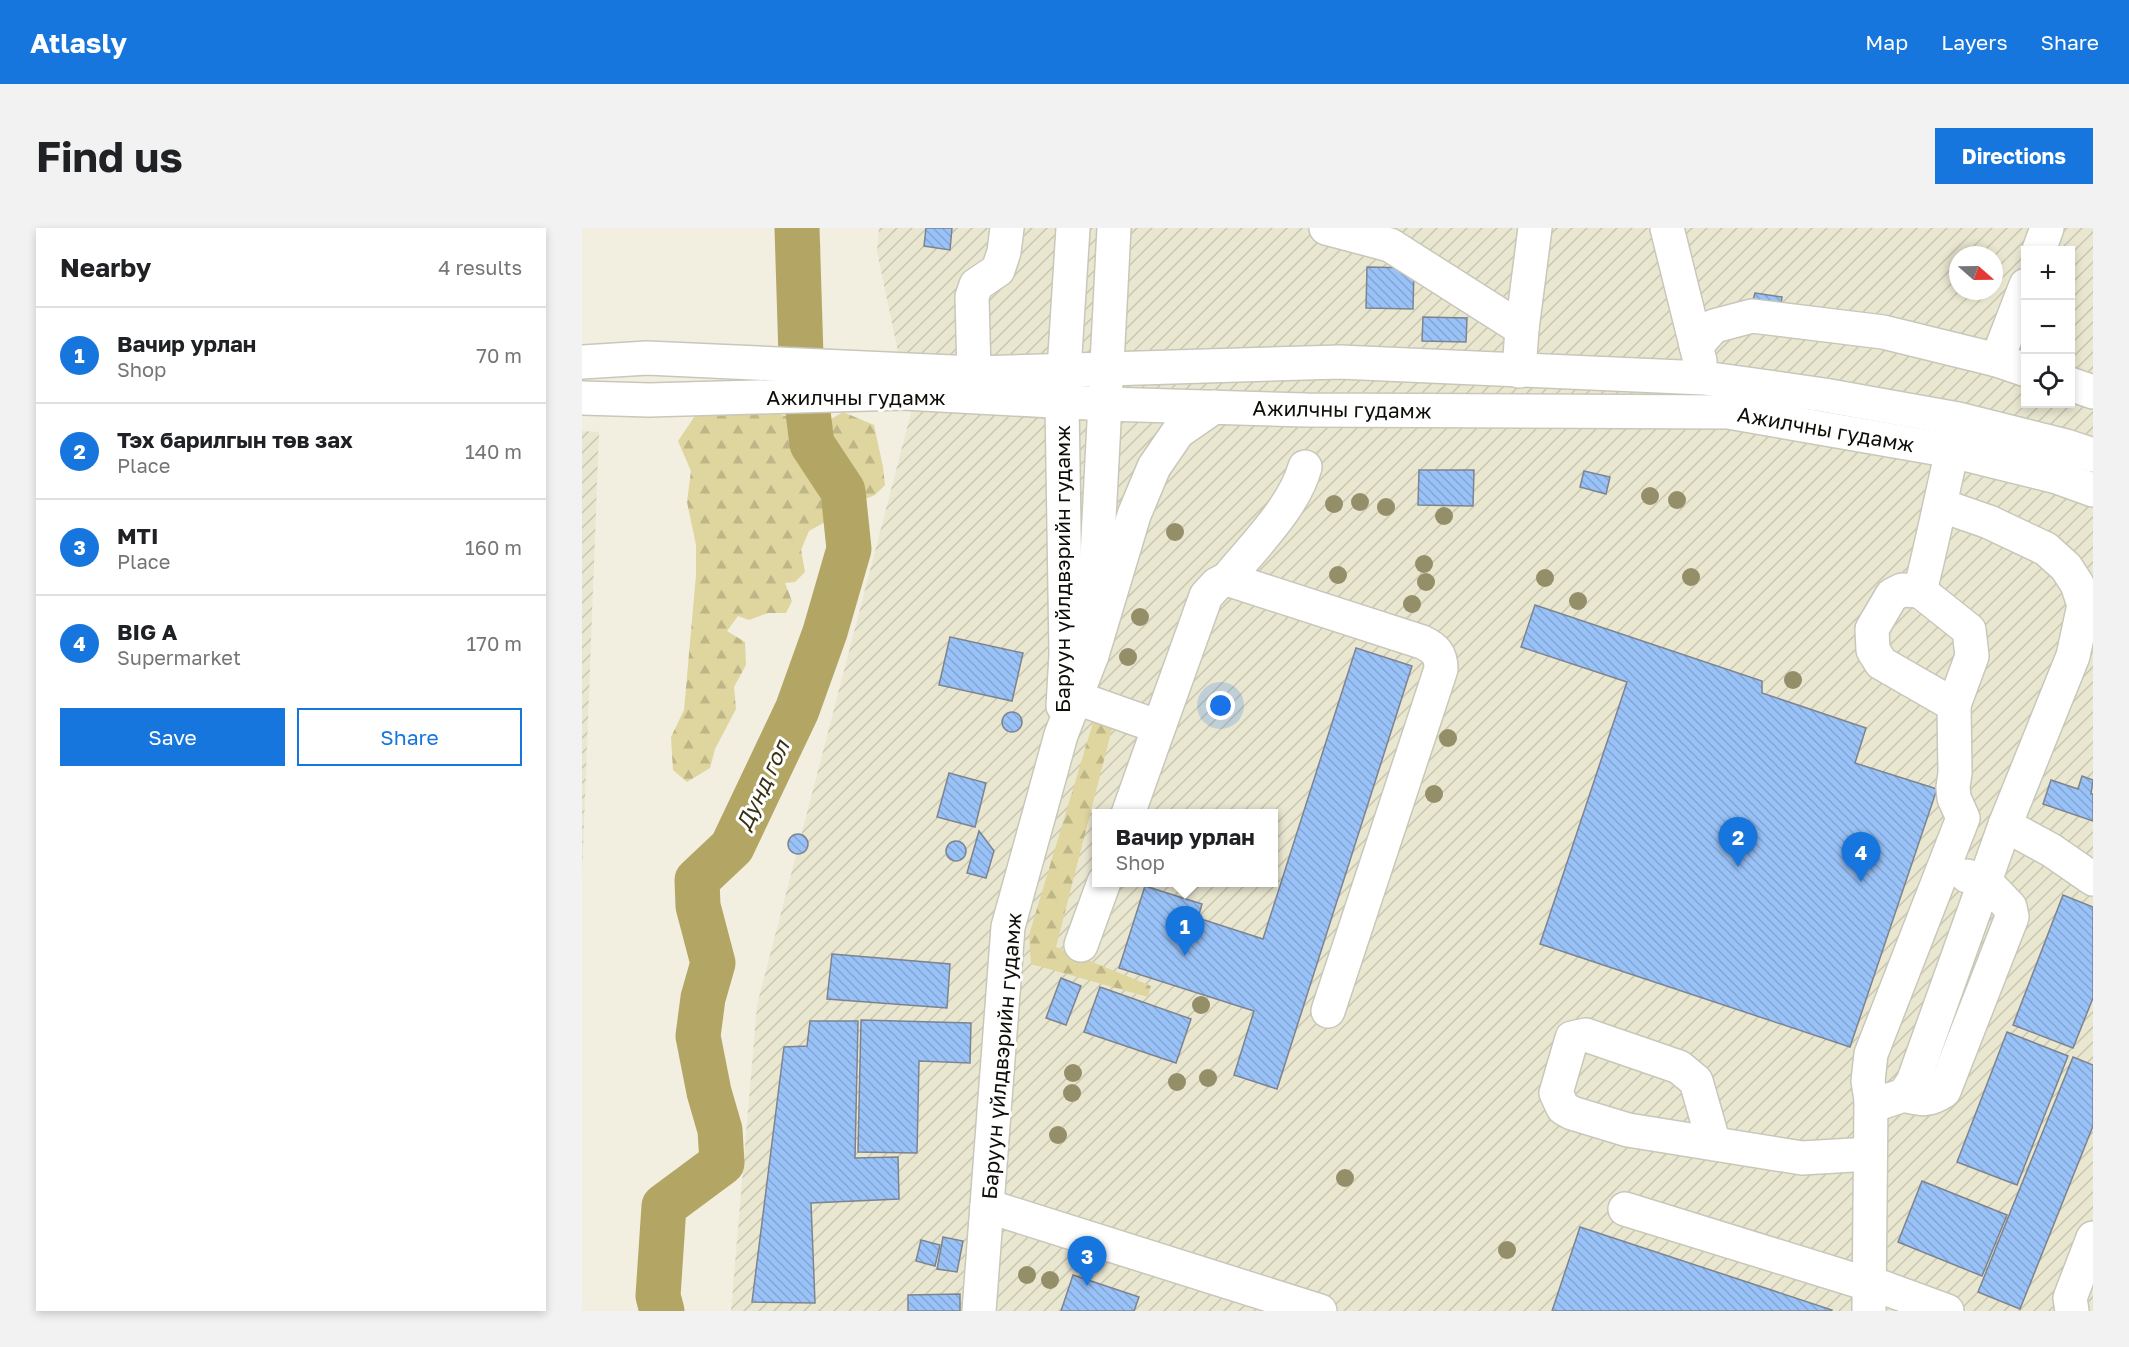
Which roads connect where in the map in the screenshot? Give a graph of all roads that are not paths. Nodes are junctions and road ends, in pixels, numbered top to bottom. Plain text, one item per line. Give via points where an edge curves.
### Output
1 (1007, 228) edge
2 (1073, 228) edge
3 (1114, 228) edge
4 (1326, 228) edge
5 (1535, 228) edge
6 (1667, 228) edge
7 (2047, 228) edge
8 (2040, 246) edge
9 (2022, 300) edge
10 (1522, 329) junction
11 (1696, 345) junction
12 (582, 362) edge
13 (2011, 365) edge
14 (1107, 369) junction
15 (1519, 371) junction
16 (974, 373) junction
17 (1704, 378) junction
18 (913, 383) junction
19 (1063, 386) junction
20 (2075, 386) edge
21 (2093, 392) edge
22 (582, 398) edge
23 (1106, 404) junction
24 (1214, 407) junction
25 (1959, 419) junction
26 (1952, 451) junction
27 (2093, 455) edge
28 (1305, 467) dead end
29 (2093, 490) edge
30 (1940, 505) junction
31 (1227, 579) junction
32 (1920, 591) junction
33 (1092, 655) junction
34 (1077, 698) junction
35 (1954, 705) junction
36 (1159, 727) junction
37 (1061, 735) junction
38 (1129, 809) edge
39 (2005, 825) junction
40 (1939, 878) junction
41 (2093, 879) edge
42 (1984, 880) junction
43 (1102, 887) edge
44 (1081, 945) dead end
45 (1328, 1011) dead end
46 (1871, 1100) junction
47 (1713, 1143) junction
48 (1870, 1154) junction
49 (987, 1206) junction
50 (1625, 1209) dead end
51 (2093, 1238) edge
52 (1868, 1296) edge
53 (979, 1311) edge
54 (1320, 1311) edge
55 (1947, 1311) edge
56 (2072, 1311) edge

1 - 16 main road via 998,270 976,285 972,297
2 - 19 main road, Баруун үйлдвэрийн гудамж
3 - 14 main road, Баруун үйлдвэрийн гудамж
4 - 10 main road via 1390,245
5 - 10 main road
6 - 11 main road
7 - 8 main road
9 - 13 main road
10 - 15 main road
11 - 13 main road via 1714,326 1752,316 1883,332
11 - 17 main road
12 - 18 main road, Ажилчны гудамж via 646,358
14 - 15 main road, Ажилчны гудамж via 1340,362
14 - 19 main road, Ажилчны гудамж
14 - 23 main road, Баруун үйлдвэрийн гудамж
15 - 17 main road, Ажилчны гудамж
16 - 18 main road, Ажилчны гудамж
16 - 19 main road, Ажилчны гудамж
17 - 25 main road, Ажилчны гудамж
18 - 19 main road, Ажилчны гудамж
18 - 22 main road, Ажилчны гудамж via 649,400
19 - 23 main road, Ажилчны гудамж
19 - 37 main road, Баруун үйлдвэрийн гудамж via 1066,655
20 - 21 main road
23 - 24 main road, Ажилчны гудамж
23 - 33 main road, Баруун үйлдвэрийн гудамж
24 - 26 main road, Ажилчны гудамж via 1728,412
24 - 33 main road via 1178,432 1154,467 1134,514
25 - 26 main road
25 - 27 main road, Ажилчны гудамж
26 - 29 main road, Ажилчны гудамж
26 - 30 main road
28 - 31 main road via 1293,498
30 - 32 main road
30 - 39 main road via 1989,522 2046,549 2066,567 2084,605 2073,656
31 - 36 main road via 1206,596
31 - 45 main road via 1422,642 1441,657 1441,669
32 - 35 main road via 1969,630 1972,656
32 - 35 main road via 1902,590 1892,595 1872,629 1872,650 1881,663
33 - 34 main road, Баруун үйлдвэрийн гудамж
34 - 36 main road
34 - 37 main road, Баруун үйлдвэрийн гудамж
35 - 40 main road via 1953,787 1963,818
36 - 38 main road
37 - 49 main road, Баруун үйлдвэрийн гудамж via 1008,927
39 - 41 main road
39 - 42 main road
40 - 42 main road via 1965,875
40 - 46 main road via 1870,1054
42 - 46 main road via 1913,1082 1904,1095 1883,1102
43 - 44 main road
46 - 48 main road
47 - 47 main road via 1628,1130 1563,1108 1556,1094 1572,1038 1586,1035 1679,1067 1696,1081
47 - 48 main road via 1802,1158
48 - 52 main road
49 - 53 main road, Баруун үйлдвэрийн гудамж
49 - 54 main road
50 - 52 main road via 1847,1277
51 - 56 main road via 2070,1298
52 - 55 main road

